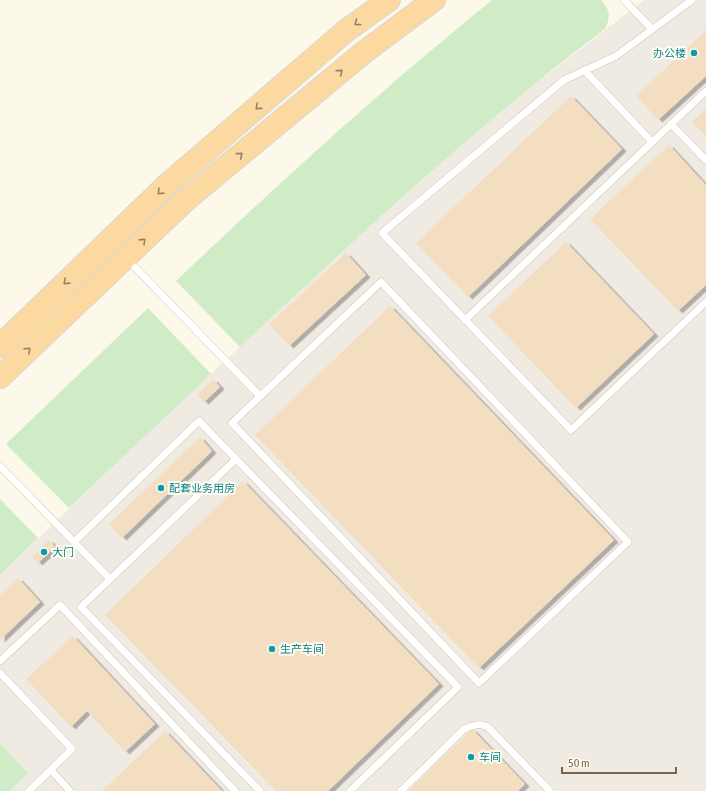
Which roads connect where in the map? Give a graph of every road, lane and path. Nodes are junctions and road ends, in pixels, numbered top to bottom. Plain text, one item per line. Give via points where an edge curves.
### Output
1 (389, 0) edge
2 (434, 0) edge
3 (624, 0) edge
4 (692, 0) edge
5 (652, 29) junction
6 (584, 70) junction
7 (706, 91) edge
8 (671, 124) junction
9 (652, 142) junction
10 (706, 160) edge
11 (126, 257) junction
12 (706, 302) edge
13 (465, 320) junction
14 (0, 346) edge
15 (0, 377) edge
16 (260, 396) junction
17 (236, 459) junction
18 (0, 466) edge
19 (74, 542) junction
20 (110, 579) junction
21 (0, 661) edge
22 (0, 673) edge
23 (51, 770) junction
24 (546, 790) edge
25 (29, 791) edge
26 (70, 791) edge
27 (235, 791) edge
28 (260, 791) edge
29 (350, 791) edge
30 (401, 791) edge

1 -> 14 highway via 347,30 169,182
11 -> 2 highway via 187,199 363,53
3 - 5 lane
4 - 5 lane
5 - 6 lane via 616,56
6 - 9 lane
6 - 13 lane via 564,80 382,233
7 - 8 lane
8 - 9 lane
8 - 10 lane
9 - 13 lane
15 -> 11 highway
11 - 16 lane
12 - 13 lane via 571,430
16 - 16 lane via 381,282 628,542 479,682 232,423
17 - 19 lane via 200,421
17 - 20 lane
17 - 29 lane via 458,687
18 - 19 lane
19 - 20 lane
20 - 28 lane via 81,607
21 - 27 lane via 60,605
22 - 23 lane via 72,750
23 - 25 lane
23 - 26 lane
24 - 30 lane via 486,726 475,725 464,729

